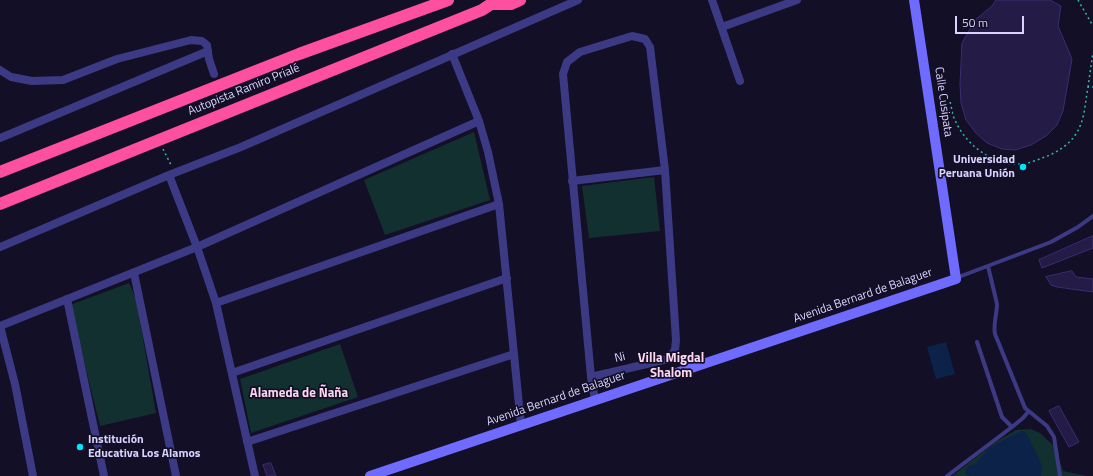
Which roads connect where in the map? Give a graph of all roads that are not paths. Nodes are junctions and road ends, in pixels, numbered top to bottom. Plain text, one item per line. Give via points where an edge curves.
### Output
1 (448, 0) edge
2 (520, 0) edge
3 (578, 0) edge
4 (712, 0) edge
5 (797, 0) edge
6 (914, 0) edge
7 (494, 2) edge
8 (722, 26) junction
9 (208, 51) junction
10 (452, 54) junction
11 (0, 70) edge
12 (214, 74) dead end
13 (740, 81) dead end
14 (479, 122) junction
15 (0, 138) edge
16 (665, 170) junction
17 (0, 172) edge
18 (171, 174) junction
19 (572, 181) junction
20 (0, 204) edge
21 (499, 204) junction
22 (1093, 216) edge
23 (0, 247) edge
24 (197, 248) junction
25 (988, 266) junction
26 (134, 273) junction
27 (507, 278) junction
28 (956, 278) junction
29 (67, 299) junction
30 (216, 303) junction
31 (0, 326) edge
32 (977, 342) dead end
33 (514, 354) junction
34 (232, 373) junction
35 (591, 377) junction
36 (595, 400) junction
37 (1028, 412) junction
38 (521, 425) junction
39 (1012, 427) junction
40 (247, 442) junction
41 (33, 476) edge
42 (104, 476) edge
43 (176, 476) edge
44 (255, 476) edge
45 (370, 476) edge
46 (947, 476) edge
47 (1060, 476) edge

1 - 17 highway, Autopista Ramiro Prialé via 298,54
2 - 7 highway via 511,4
3 - 10 street
4 - 8 street
5 - 8 street
6 - 28 street, Calle Cusipata
7 - 20 highway, Autopista Ramiro Prialé via 482,10
8 - 13 street
9 - 11 street via 207,45 202,41 191,40 117,59 63,80 32,81 11,77
9 - 12 street
9 - 15 street
10 - 14 street
10 - 18 street
14 - 21 street
14 - 24 street
16 - 19 street
16 - 19 street via 650,47 645,39 632,36 580,52 567,62 563,74
16 - 35 street, Ni via 675,350 668,359
18 - 23 street
18 - 24 street
19 - 35 street
21 - 27 street
21 - 30 street
22 - 25 lane via 1051,242
24 - 26 street
24 - 30 street
25 - 28 lane
25 - 37 lane via 997,310 995,334
26 - 29 street
26 - 43 street
27 - 33 street
27 - 34 street
28 - 36 street, Avenida Bernard de Balaguer
29 - 31 street
29 - 42 street
30 - 34 street
31 - 41 street
32 - 39 lane via 1002,417
33 - 38 street
33 - 40 street
34 - 40 street
35 - 36 street
36 - 38 street, Avenida Bernard de Balaguer
37 - 39 lane
37 - 47 lane via 1047,426 1054,437
38 - 45 street, Avenida Bernard de Balaguer
39 - 46 lane
40 - 44 street

